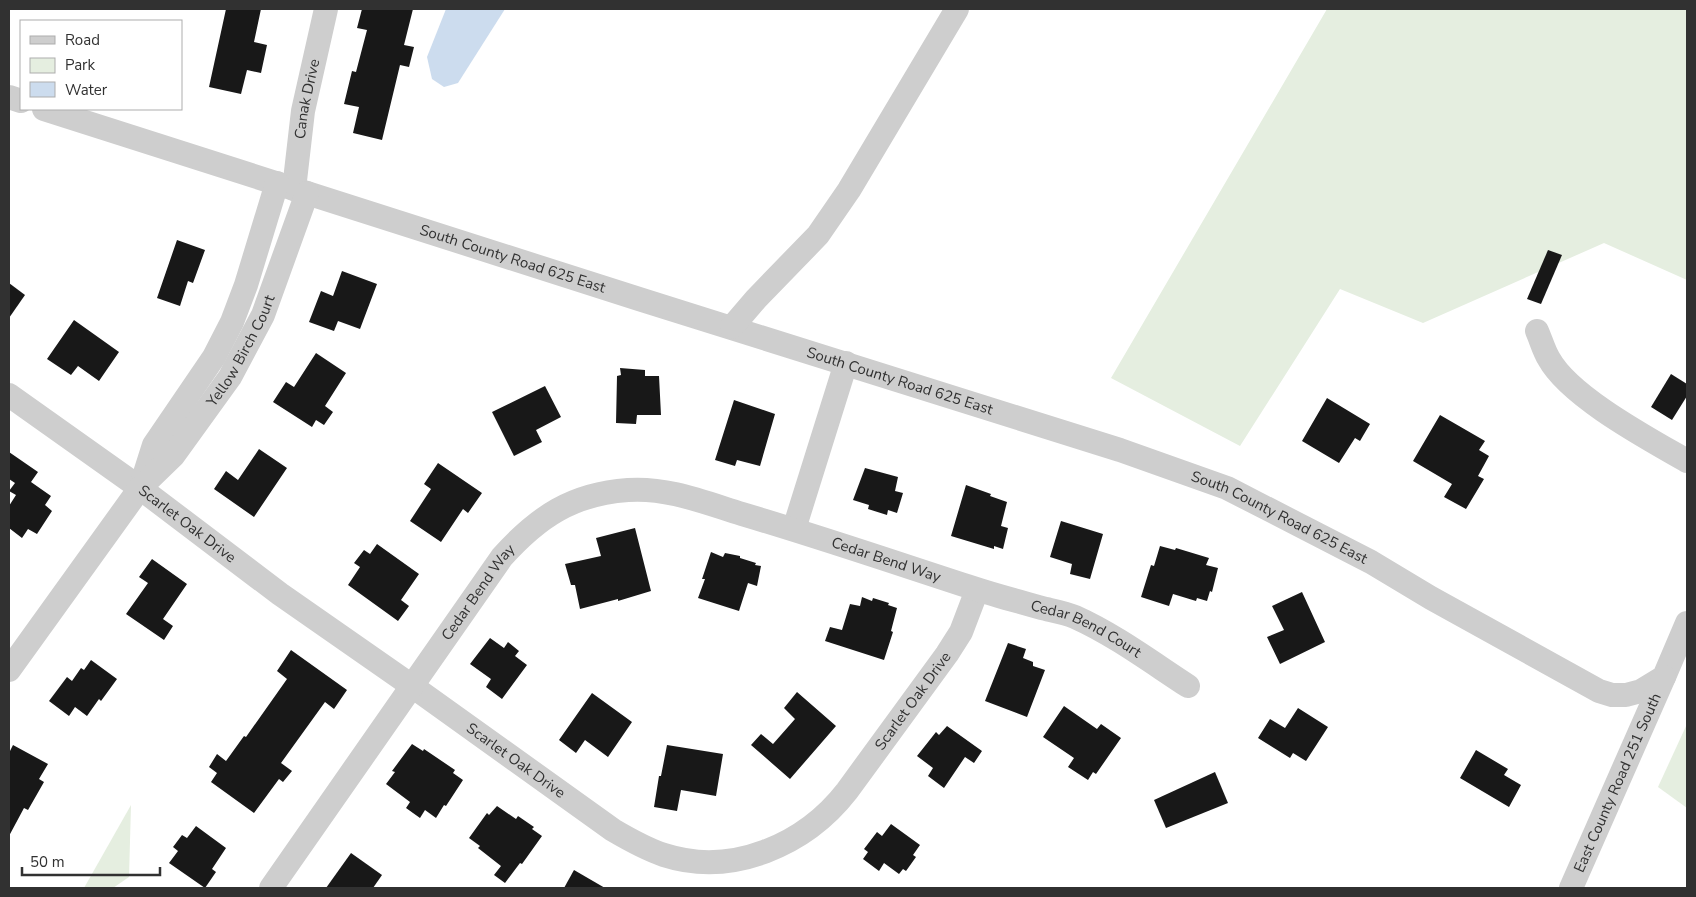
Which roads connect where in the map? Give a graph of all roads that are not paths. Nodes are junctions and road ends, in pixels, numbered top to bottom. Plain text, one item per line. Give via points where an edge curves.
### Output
1 (326, 9) edge
2 (957, 9) edge
3 (47, 110) edge
4 (293, 189) junction
5 (732, 327) junction
6 (1537, 331) dead end
7 (846, 363) junction
8 (9, 396) edge
9 (1687, 461) edge
10 (140, 488) junction
11 (794, 529) junction
12 (977, 590) junction
13 (1687, 623) edge
14 (9, 670) edge
15 (1664, 677) junction
16 (412, 686) junction
17 (1188, 686) dead end
18 (271, 888) edge
19 (1571, 888) edge

1 - 4 street, Canak Drive via 303,111
2 - 5 street via 849,190 818,235
3 - 4 street, South County Road 625 East
4 - 5 street, South County Road 625 East
4 - 10 street, Yellow Birch Court via 214,357 154,445
4 - 10 street, Yellow Birch Court via 263,315 230,377 174,456
5 - 7 street, South County Road 625 East
6 - 9 street via 1549,360 1577,390
7 - 11 street
7 - 15 street, South County Road 625 East via 1120,450 1227,488 1371,562 1599,691 1626,695 1641,691
8 - 10 street, Scarlet Oak Drive
10 - 14 street, Yellow Birch Court
10 - 16 street, Scarlet Oak Drive via 280,594
11 - 12 street, Cedar Bend Way
11 - 16 street, Cedar Bend Way via 659,491 600,494 572,503 537,523 502,557
12 - 16 street, Scarlet Oak Drive via 961,632 947,654 838,803 792,840 766,852 738,859 709,862 680,859 638,845
12 - 17 street, Cedar Bend Court via 1074,617 1109,635
13 - 15 street
15 - 19 street, East County Road 251 South
16 - 18 street, Cedar Bend Way

